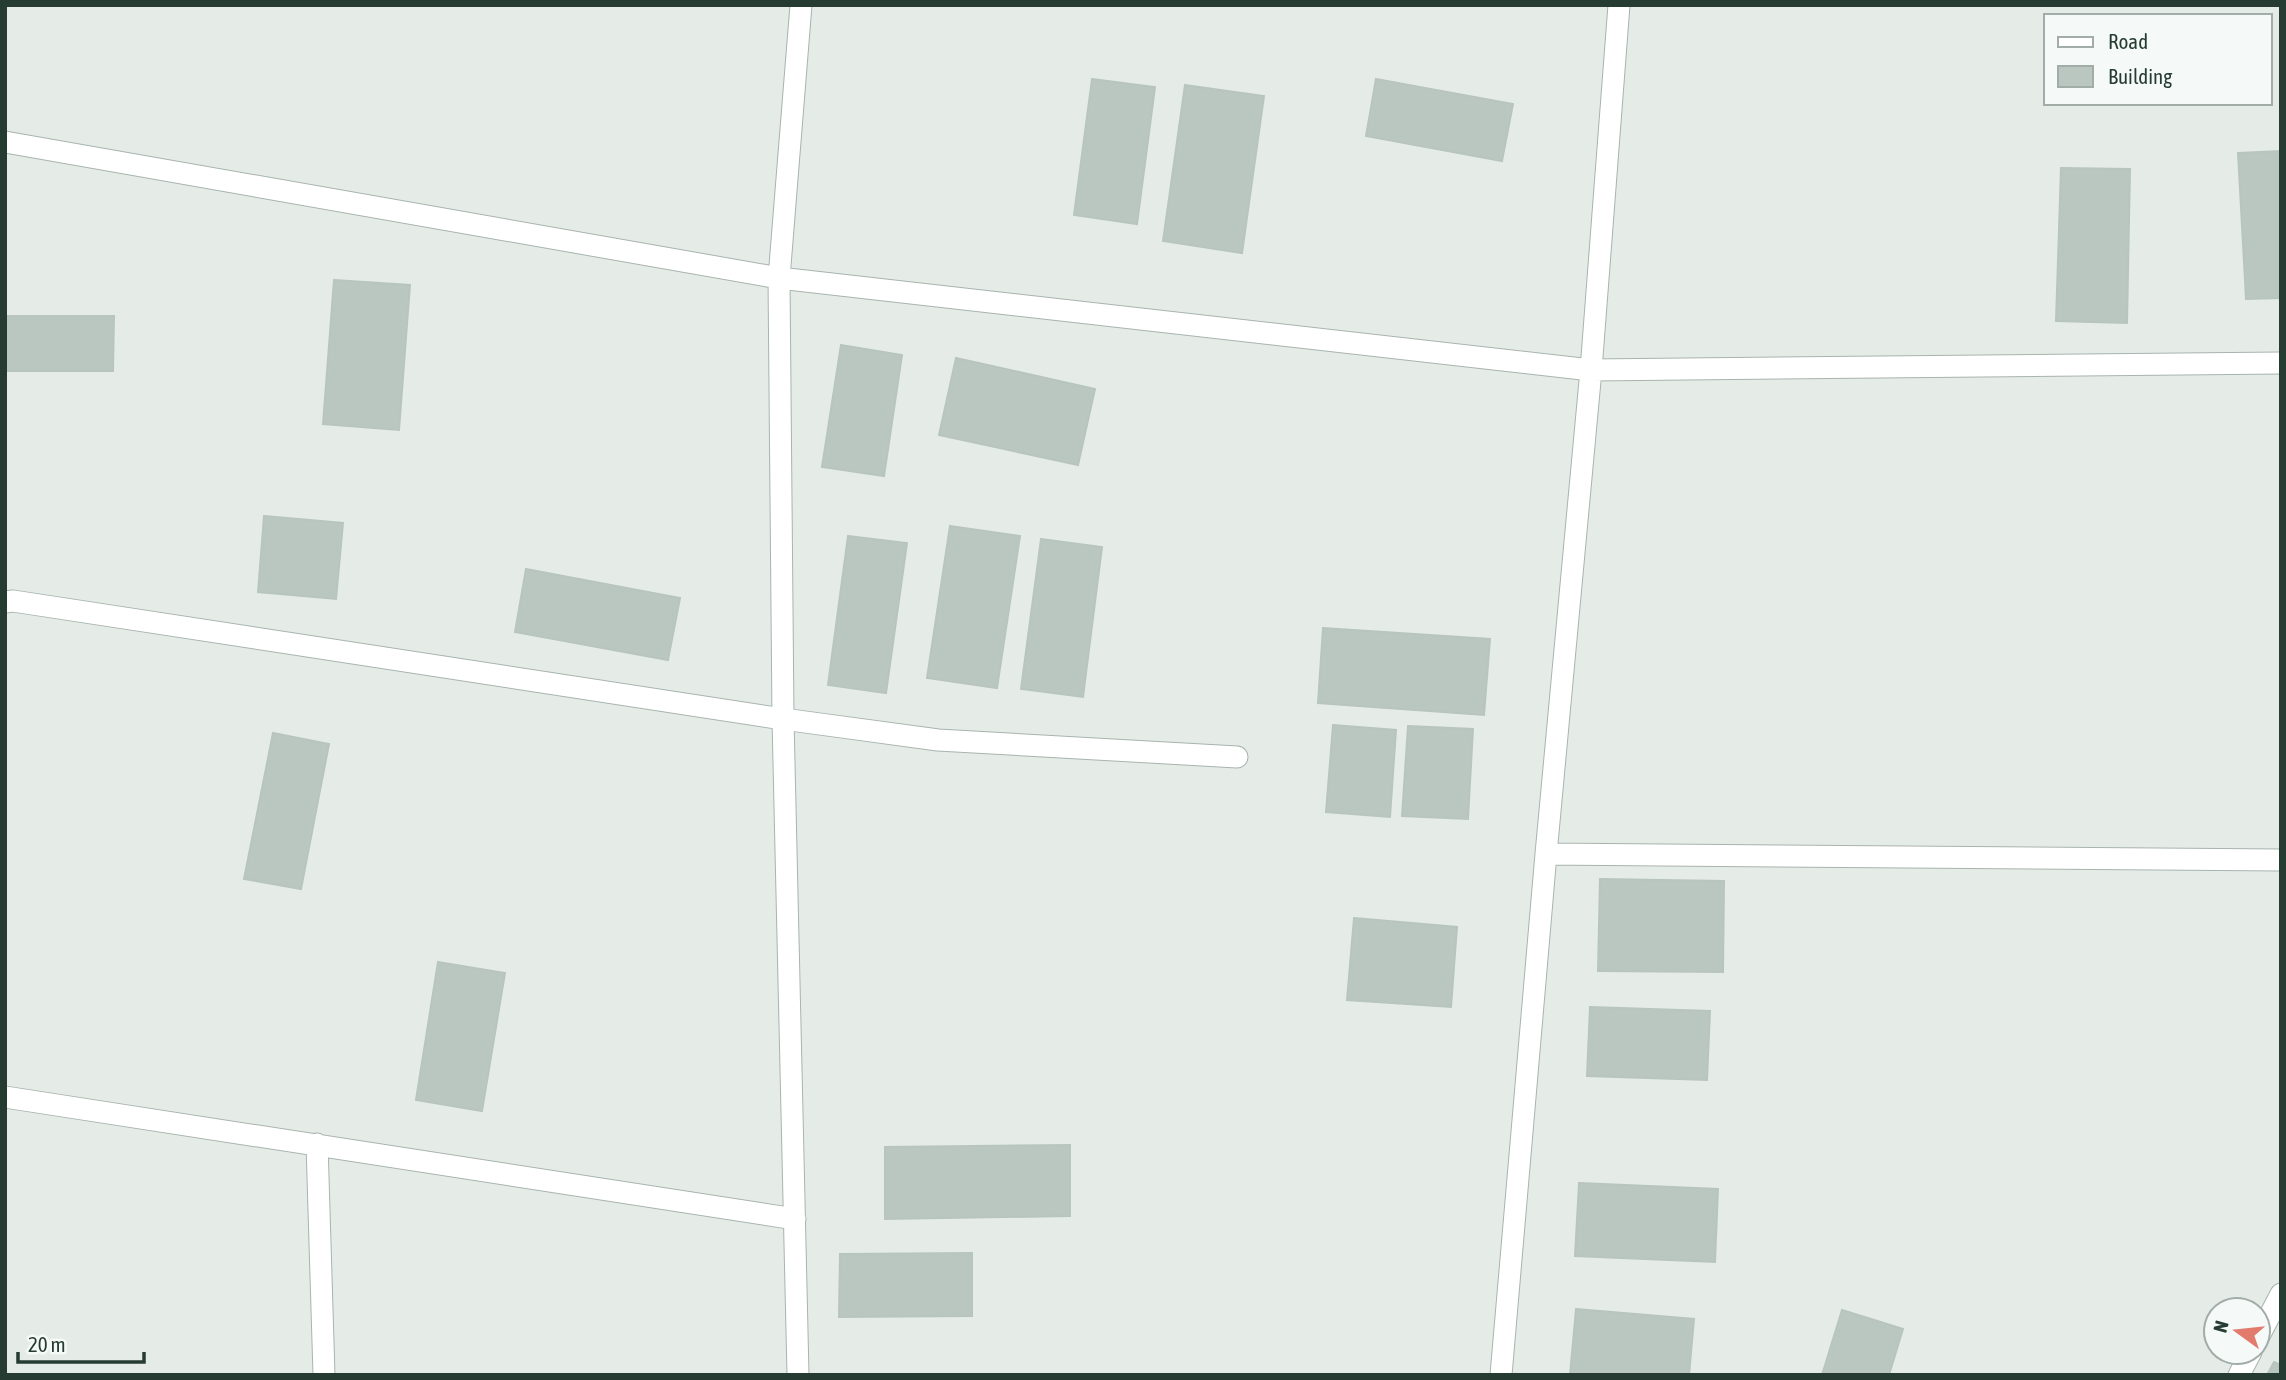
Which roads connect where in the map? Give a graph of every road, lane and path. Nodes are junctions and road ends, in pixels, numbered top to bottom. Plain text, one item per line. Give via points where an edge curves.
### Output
1 (801, 5) edge
2 (1619, 5) edge
3 (5, 142) edge
4 (779, 278) junction
5 (2281, 363) edge
6 (1591, 370) junction
7 (5, 602) edge
8 (783, 719) junction
9 (1237, 758) dead end
10 (1546, 854) junction
11 (2281, 859) edge
12 (5, 1097) edge
13 (317, 1143) junction
14 (795, 1219) junction
15 (2281, 1294) edge
16 (2272, 1311) edge
17 (324, 1375) edge
18 (798, 1375) edge
19 (1501, 1375) edge

1 - 4 street
2 - 6 street
3 - 4 street
4 - 6 street
4 - 8 street
5 - 6 street
6 - 10 street
7 - 8 street
8 - 9 street via 938,740
8 - 14 street
10 - 11 street
10 - 19 street
12 - 13 street
13 - 14 street
13 - 17 street
14 - 18 street
15 - 16 street

